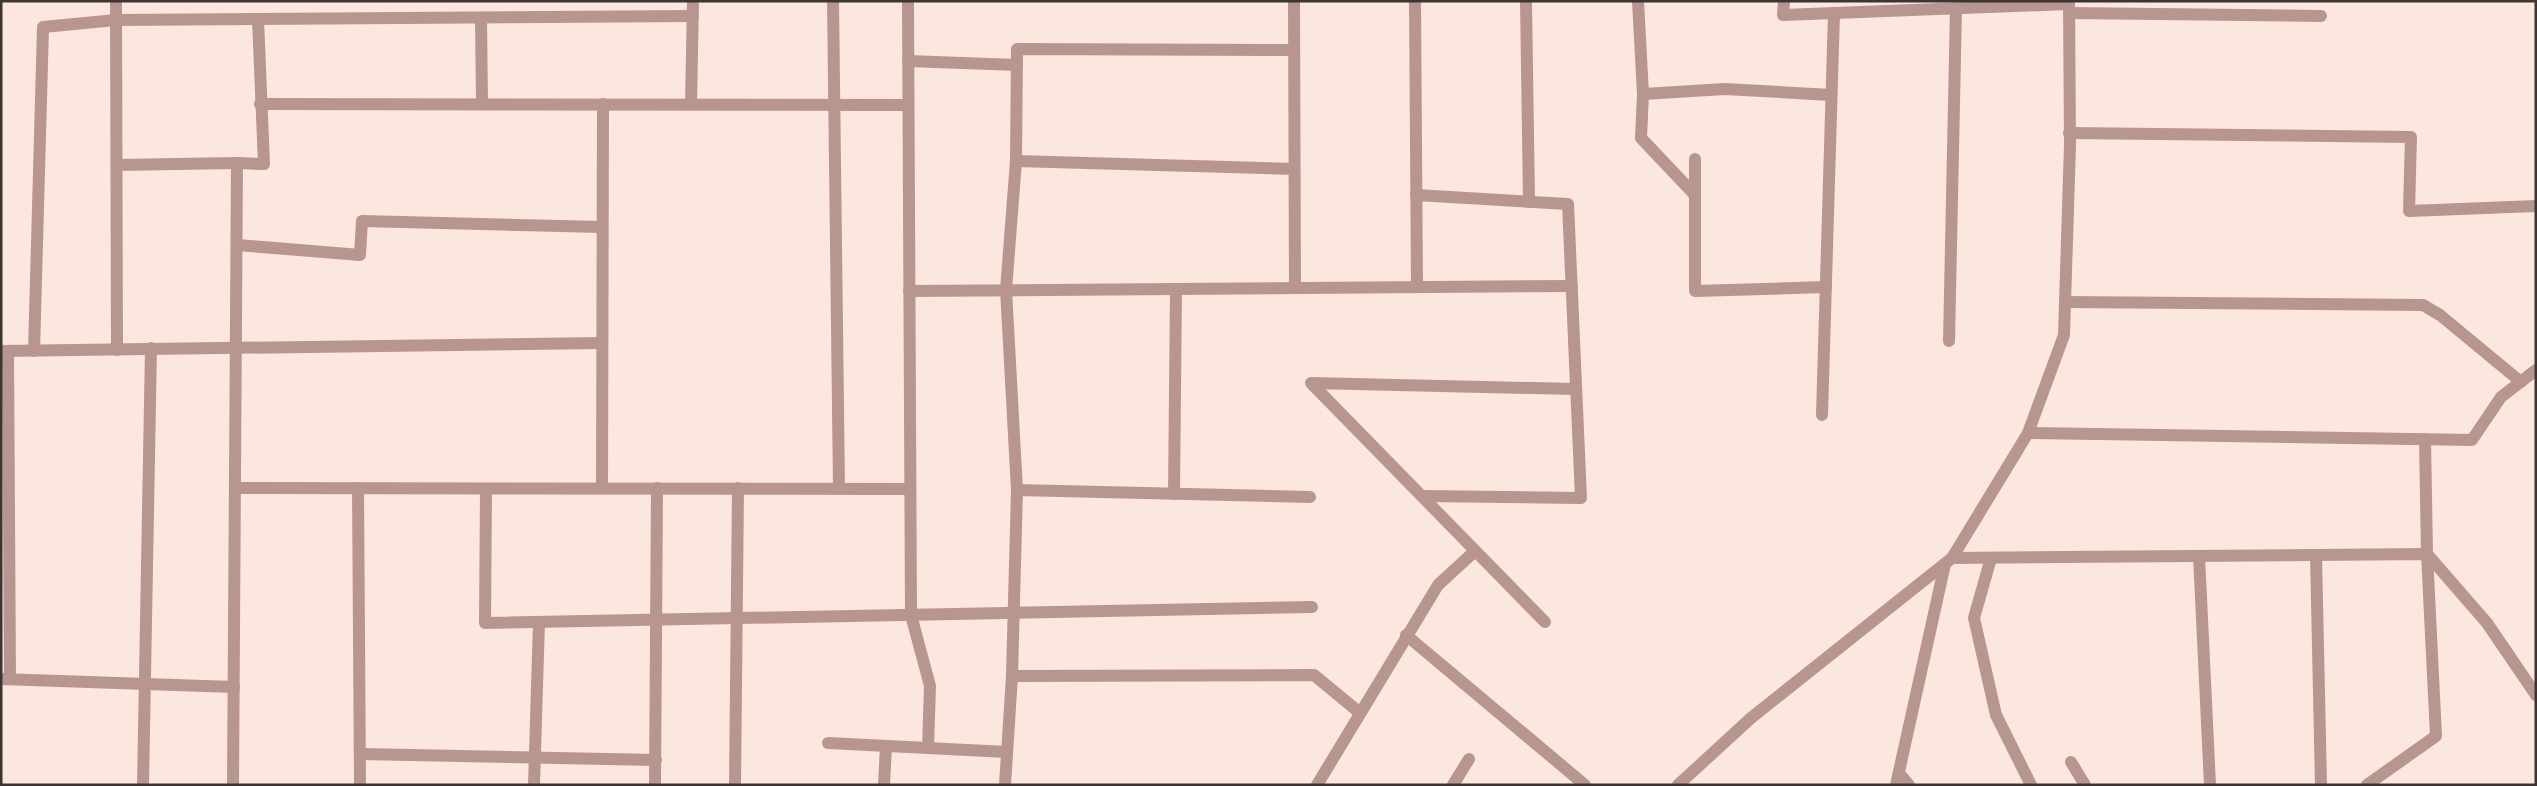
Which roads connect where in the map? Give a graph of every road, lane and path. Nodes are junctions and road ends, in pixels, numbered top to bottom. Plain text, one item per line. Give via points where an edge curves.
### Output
1 (116, 1) edge
2 (693, 1) edge
3 (832, 1) edge
4 (908, 1) edge
5 (1294, 1) edge
6 (1415, 1) edge
7 (1526, 1) edge
8 (1638, 1) edge
9 (1784, 1) edge
10 (2228, 1) edge
11 (1914, 6) edge
12 (2069, 6) edge
13 (1956, 8) junction
14 (1834, 13) junction
15 (2228, 15) junction
16 (693, 16) junction
17 (2321, 16) dead end
18 (481, 18) junction
19 (258, 19) junction
20 (116, 20) junction
21 (1294, 50) junction
22 (908, 61) junction
23 (1016, 65) junction
24 (1644, 94) junction
25 (1831, 95) junction
26 (260, 104) junction
27 (482, 104) junction
28 (603, 104) junction
29 (691, 104) junction
30 (834, 105) junction
31 (908, 105) junction
32 (2069, 134) junction
33 (1695, 159) dead end
34 (1016, 161) junction
35 (237, 163) junction
36 (117, 165) junction
37 (1294, 169) junction
38 (1695, 194) junction
39 (1416, 195) junction
40 (1529, 202) junction
41 (2536, 206) edge
42 (602, 227) junction
43 (237, 244) junction
44 (1572, 286) junction
45 (1417, 287) junction
46 (1826, 287) junction
47 (1295, 288) junction
48 (1176, 289) junction
49 (1006, 290) junction
50 (909, 291) junction
51 (2065, 302) junction
52 (1949, 341) dead end
53 (602, 343) junction
54 (151, 348) junction
55 (236, 348) junction
56 (117, 350) junction
57 (4, 351) edge
58 (34, 351) junction
59 (2536, 370) edge
60 (2521, 382) junction
61 (1575, 389) junction
62 (1822, 415) dead end
63 (2028, 433) junction
64 (2425, 439) junction
65 (235, 488) junction
66 (358, 488) junction
67 (602, 488) junction
68 (657, 488) junction
69 (738, 488) junction
70 (839, 488) junction
71 (486, 489) junction
72 (910, 489) junction
73 (1017, 490) junction
74 (1174, 494) junction
75 (1422, 496) junction
76 (1310, 497) dead end
77 (1475, 550) junction
78 (2427, 554) junction
79 (2316, 555) junction
80 (2199, 556) junction
81 (1991, 558) junction
82 (1949, 561) junction
83 (1312, 607) dead end
84 (1013, 612) junction
85 (910, 615) junction
86 (737, 618) junction
87 (656, 620) junction
88 (539, 622) junction
89 (1545, 622) dead end
90 (1406, 635) junction
91 (1012, 676) junction
92 (6, 679) edge
93 (144, 684) junction
94 (234, 687) junction
95 (2536, 695) edge
96 (1360, 713) junction
97 (828, 743) dead end
98 (886, 746) junction
99 (928, 748) junction
100 (1007, 752) junction
101 (360, 754) junction
102 (535, 758) junction
103 (1469, 759) dead end
104 (656, 760) junction
105 (2071, 762) dead end
106 (1897, 779) edge
107 (142, 785) edge
108 (233, 785) edge
109 (360, 785) edge
110 (534, 785) edge
111 (656, 785) edge
112 (735, 785) edge
113 (884, 785) edge
114 (1005, 785) edge
115 (1317, 785) edge
116 (1453, 785) edge
117 (1585, 785) edge
118 (1678, 785) edge
119 (1909, 785) edge
120 (2031, 785) edge
121 (2085, 785) edge
122 (2210, 785) edge
123 (2321, 785) edge
124 (2366, 785) edge

1 - 20 street
2 - 16 street
3 - 30 street
4 - 22 street
5 - 21 street
6 - 39 street
7 - 40 street
8 - 24 street
9 - 14 street via 1783,15
10 - 15 street
11 - 13 street
11 - 14 street
12 - 13 street
12 - 15 street
12 - 32 street
13 - 52 street
14 - 25 street
15 - 17 street
16 - 18 street
16 - 29 street
18 - 19 street
18 - 27 street
19 - 20 street
19 - 26 street
20 - 36 street
20 - 58 street via 43,26
21 - 23 street via 1017,48
21 - 37 street
22 - 23 street
22 - 31 street
23 - 34 street
24 - 25 street via 1725,89
24 - 38 street via 1641,138
25 - 46 street
26 - 27 street
26 - 35 street via 264,164
27 - 28 street
28 - 29 street
28 - 42 street
29 - 30 street
30 - 31 street
30 - 70 street
31 - 50 street
32 - 41 street via 2411,137 2409,211
32 - 51 street
33 - 38 street
34 - 37 street
34 - 49 street
35 - 36 street
35 - 43 street
36 - 56 street
37 - 47 street
38 - 46 street via 1695,291
39 - 40 street
39 - 45 street
40 - 44 street via 1568,204
42 - 43 street via 362,221 360,254
42 - 53 street
43 - 55 street
44 - 45 street
44 - 61 street
45 - 47 street
46 - 62 street
47 - 48 street
48 - 49 street
48 - 74 street
49 - 50 street
49 - 73 street
50 - 72 street
51 - 60 street via 2423,305 2440,315
51 - 63 street via 2064,336
53 - 55 street
53 - 67 street
54 - 55 street
54 - 56 street
54 - 93 street
55 - 65 street
56 - 58 street
57 - 58 street
57 - 92 street
59 - 60 street
60 - 64 street via 2501,397 2472,440
61 - 75 street via 1580,498
61 - 75 street via 1311,382
63 - 64 street
63 - 82 street
64 - 78 street
65 - 66 street
65 - 94 street
66 - 71 street
66 - 101 street
67 - 68 street
67 - 71 street
68 - 69 street
68 - 87 street
69 - 70 street
69 - 86 street
70 - 72 street
71 - 88 street via 486,623
72 - 85 street
73 - 74 street
73 - 84 street
74 - 76 street
75 - 77 street
77 - 89 street
77 - 90 street via 1438,585
78 - 79 street
78 - 95 street via 2486,623
78 - 124 street via 2436,736
79 - 80 street
79 - 123 street
80 - 81 street
80 - 122 street
81 - 82 street
81 - 120 street via 1974,618 1996,714
82 - 106 street
82 - 118 street via 1751,718
83 - 84 street
84 - 85 street
84 - 91 street
85 - 86 street
85 - 99 street via 930,686
86 - 87 street
86 - 112 street
87 - 88 street
87 - 104 street
88 - 102 street
90 - 96 street
90 - 117 street
91 - 96 street via 1314,675
91 - 100 street
92 - 93 street
93 - 94 street
93 - 107 street
94 - 108 street
96 - 115 street
97 - 98 street
98 - 99 street
98 - 113 street
99 - 100 street
100 - 114 street
101 - 102 street
101 - 109 street
102 - 104 street
102 - 110 street
103 - 116 street
104 - 111 street
105 - 121 street
106 - 119 street

